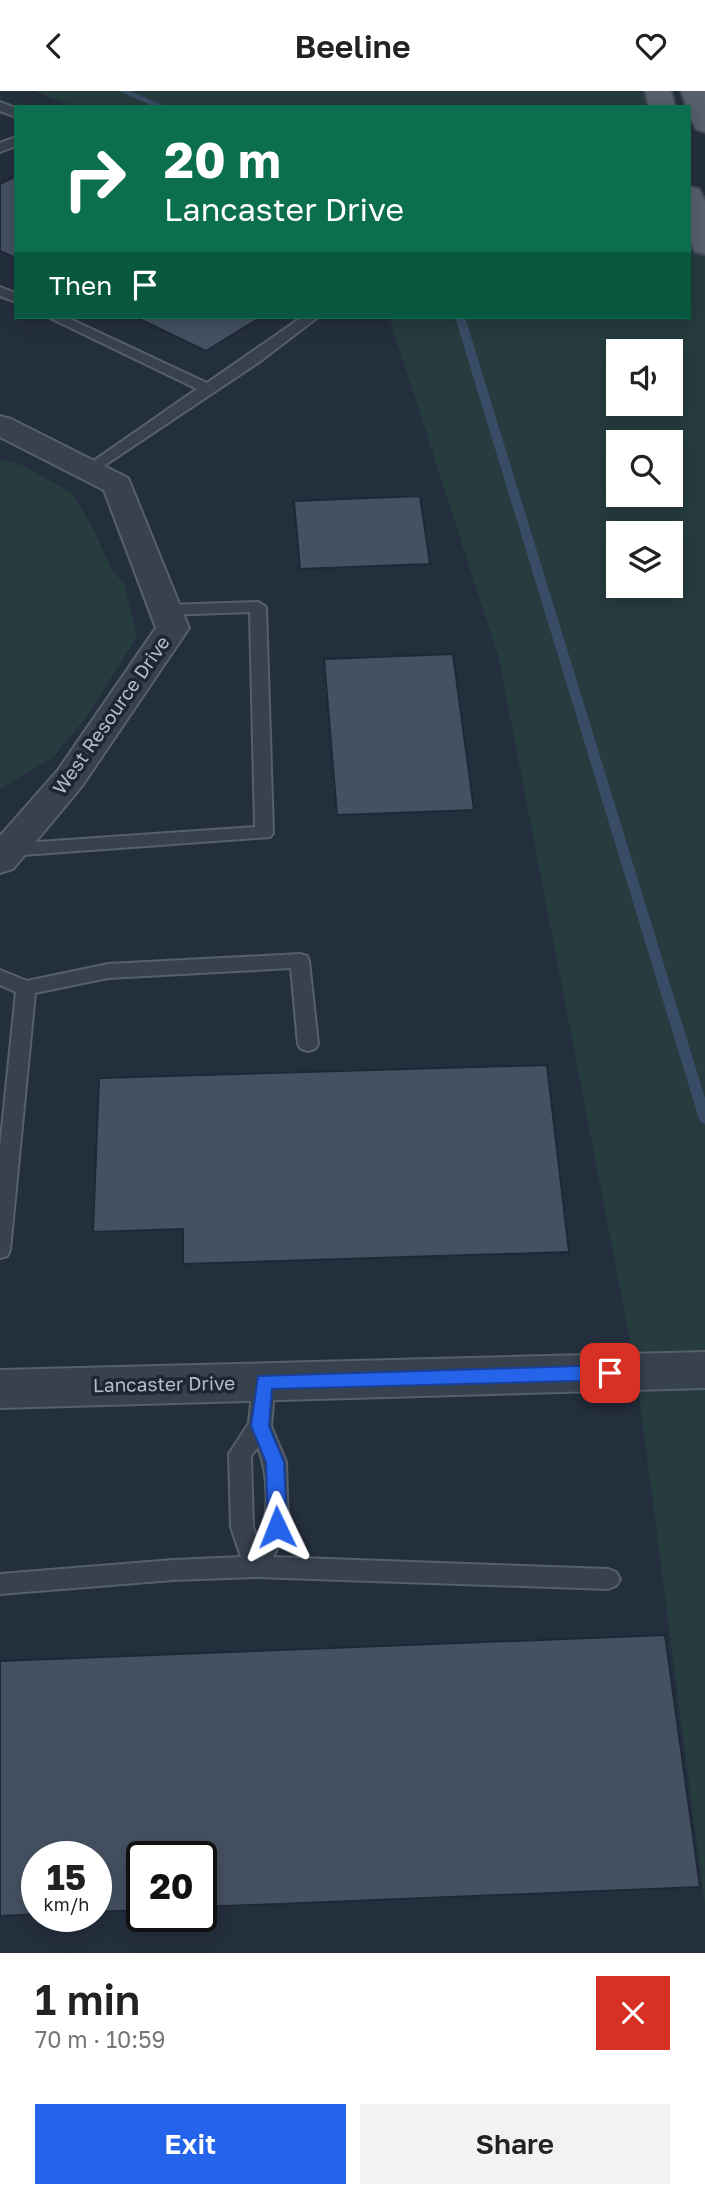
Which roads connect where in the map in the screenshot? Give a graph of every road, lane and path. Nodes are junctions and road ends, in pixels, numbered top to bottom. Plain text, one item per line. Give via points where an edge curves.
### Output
1 (694, 91) edge
2 (705, 124) edge
3 (691, 198) edge
4 (705, 246) edge
5 (59, 319) edge
6 (309, 319) edge
7 (208, 389) junction
8 (0, 425) edge
9 (90, 470) junction
10 (166, 610) junction
11 (4, 855) edge
12 (0, 977) edge
13 (26, 988) junction
14 (308, 1044) dead end
15 (0, 1250) edge
16 (700, 1370) edge
17 (264, 1382) junction
18 (0, 1389) edge
19 (260, 1426) junction
20 (256, 1567) junction
21 (608, 1579) dead end
22 (0, 1584) edge

1 - 2 main road
3 - 4 main road
5 - 7 lane
6 - 7 lane via 269,351
7 - 9 lane via 126,441
8 - 9 street, West Resource Drive
9 - 10 street, West Resource Drive via 117,485
10 - 11 street, West Resource Drive via 173,628 70,778
10 - 11 lane via 258,607 264,833
12 - 13 lane
13 - 14 lane via 108,971 300,961
13 - 15 lane
16 - 17 street, Lancaster Drive
17 - 18 street, Lancaster Drive
17 - 19 lane
19 - 20 lane via 275,1462 277,1527
19 - 20 lane via 240,1454 242,1527
20 - 21 lane
20 - 22 lane

